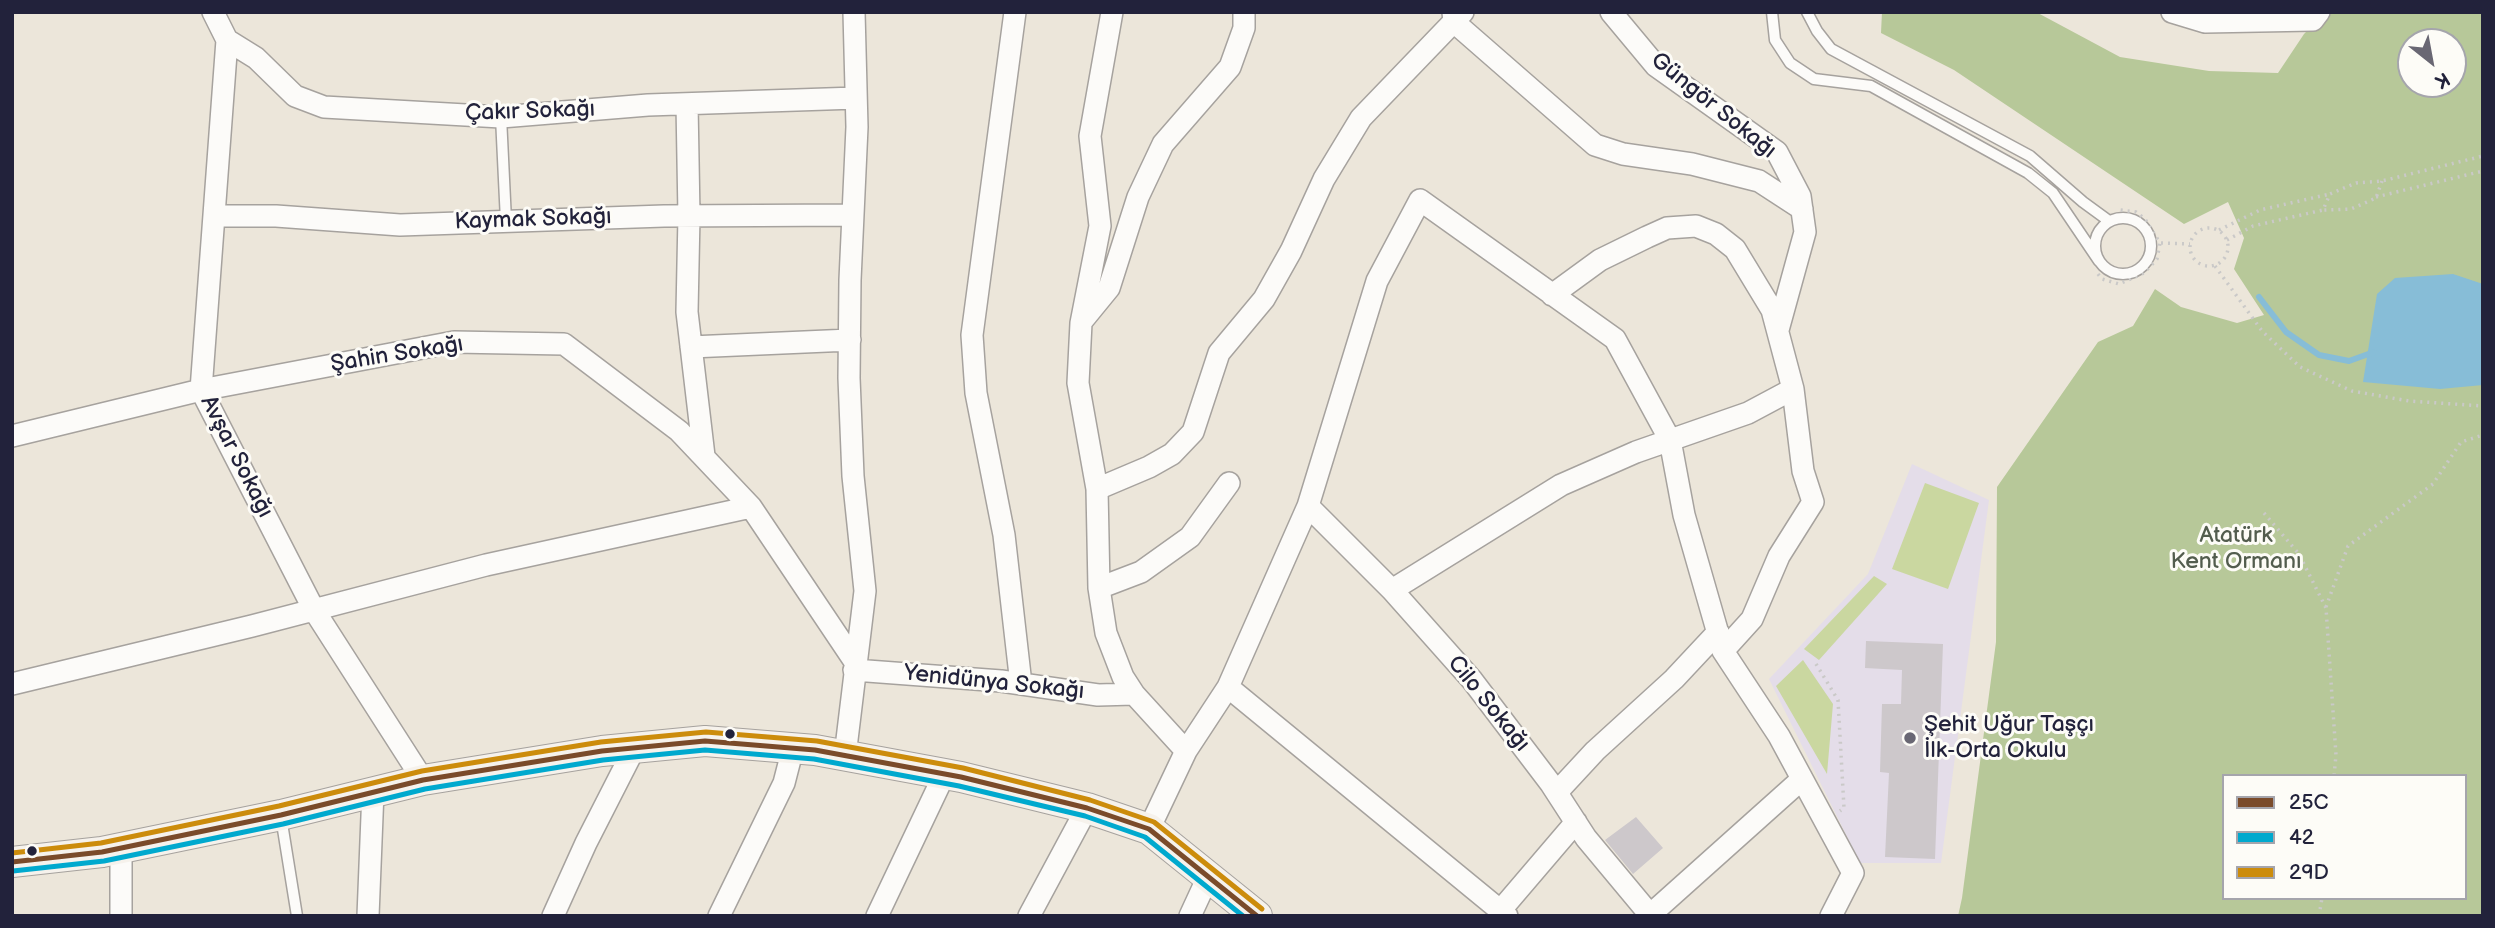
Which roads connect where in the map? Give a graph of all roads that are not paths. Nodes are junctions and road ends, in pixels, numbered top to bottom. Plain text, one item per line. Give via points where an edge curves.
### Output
1 (213, 12) edge
2 (854, 12) edge
3 (1015, 12) edge
4 (1112, 12) edge
5 (1244, 12) edge
6 (1611, 12) edge
7 (1772, 12) edge
8 (1807, 12) edge
9 (2172, 12) edge
10 (2319, 12) edge
11 (1457, 16) edge
12 (227, 40) junction
13 (856, 98) junction
14 (687, 104) junction
15 (501, 117) junction
16 (1802, 209) junction
17 (853, 215) junction
18 (214, 216) junction
19 (689, 216) junction
20 (506, 221) junction
21 (2109, 221) junction
22 (2099, 261) junction
23 (1552, 295) junction
24 (1081, 323) junction
25 (1779, 330) junction
26 (850, 340) junction
27 (691, 347) junction
28 (1793, 389) junction
29 (201, 390) junction
30 (12, 436) edge
31 (1670, 440) junction
32 (704, 456) junction
33 (1229, 483) dead end
34 (1097, 489) junction
35 (1308, 506) junction
36 (751, 507) junction
37 (1098, 588) junction
38 (1392, 590) junction
39 (314, 610) junction
40 (1720, 642) junction
41 (855, 666) junction
42 (12, 684) edge
43 (1021, 684) junction
44 (1228, 687) junction
45 (1134, 694) junction
46 (635, 747) junction
47 (793, 748) junction
48 (1186, 751) junction
49 (845, 756) junction
50 (945, 773) junction
51 (1802, 779) junction
52 (424, 780) junction
53 (373, 791) junction
54 (1557, 792) junction
55 (1087, 808) junction
56 (281, 815) junction
57 (1576, 822) junction
58 (1149, 829) junction
59 (121, 847) junction
60 (12, 862) edge
61 (1208, 877) junction
62 (1503, 913) edge
63 (1651, 915) edge
64 (121, 916) edge
65 (297, 916) edge
66 (368, 916) edge
67 (554, 916) edge
68 (719, 916) edge
69 (877, 916) edge
70 (1029, 916) edge
71 (1190, 916) edge
72 (1257, 916) edge
73 (1831, 916) edge

1 - 12 street
2 - 13 street
3 - 43 street via 972,335 976,393 1004,535
4 - 24 street via 1090,136 1100,226
5 - 24 street via 1244,28 1230,68 1163,144 1138,197 1109,288
6 - 16 street, Güngör Sokağı via 1657,66 1777,152
7 - 22 lane via 1774,40 1790,63 1814,79 1871,86 2028,173 2053,192
8 - 21 lane via 1831,49 2030,156
9 - 10 street via 2205,22 2313,20
11 - 16 street via 1595,145 1759,181
11 - 34 street via 1361,118 1324,179 1264,299 1219,353 1193,432 1172,454
12 - 15 street, Çakır Sokağı via 256,58 295,96 324,107
12 - 18 street, Avşar Sokağı
13 - 14 street, Çakır Sokağı
13 - 17 street
14 - 15 street, Çakır Sokağı
14 - 19 street
15 - 20 lane
16 - 25 street, Güngör Sokağı via 1805,232
17 - 19 street, Kaymak Sokağı
17 - 26 street
18 - 20 street, Kaymak Sokağı via 400,225
18 - 29 street, Avşar Sokağı
19 - 20 street, Kaymak Sokağı
19 - 27 street
21 - 22 lane via 2094,243
21 - 22 lane via 2135,220 2148,233 2151,250 2142,266 2124,274
23 - 25 street via 1600,260 1647,237 1667,228 1696,226 1735,249
23 - 31 street via 1615,339
23 - 35 street via 1420,200 1377,281
24 - 34 street via 1078,383
25 - 28 street
26 - 27 street
26 - 41 street via 853,476 865,591
27 - 32 street
28 - 31 street via 1748,413
28 - 40 street via 1813,502 1779,556 1752,618
29 - 30 street, Şahin Sokağı
29 - 32 street, Şahin Sokağı via 454,342 564,344 679,430
29 - 39 street, Avşar Sokağı
31 - 38 street via 1561,485
31 - 40 street via 1684,515
32 - 36 street, Şahin Sokağı
33 - 37 street via 1190,537 1141,572
34 - 37 street
35 - 38 street, Cilo Sokağı
35 - 44 street
36 - 39 street via 486,565
36 - 41 street, Şahin Sokağı
37 - 45 street via 1106,633
38 - 54 street, Cilo Sokağı via 1472,680
39 - 42 street
39 - 52 street, Avşar Sokağı
40 - 51 street
40 - 54 street via 1595,751
41 - 43 street, Yenidünya Sokağı
41 - 49 street
43 - 45 street, Yenidünya Sokağı via 1098,695
44 - 48 street
44 - 62 street
45 - 48 street
46 - 47 main road via 705,741
46 - 52 main road
46 - 67 street
47 - 49 main road
47 - 68 street via 785,783
48 - 58 street
49 - 50 main road
50 - 55 main road
50 - 69 street
51 - 63 street
51 - 73 street via 1853,873
52 - 53 main road
53 - 56 main road
53 - 66 street
54 - 57 street, Cilo Sokağı
55 - 58 main road
55 - 70 street
56 - 59 main road
56 - 65 lane
57 - 62 street
57 - 63 street, Cilo Sokağı
58 - 61 main road
59 - 60 main road
59 - 64 street
61 - 71 street
61 - 72 main road

